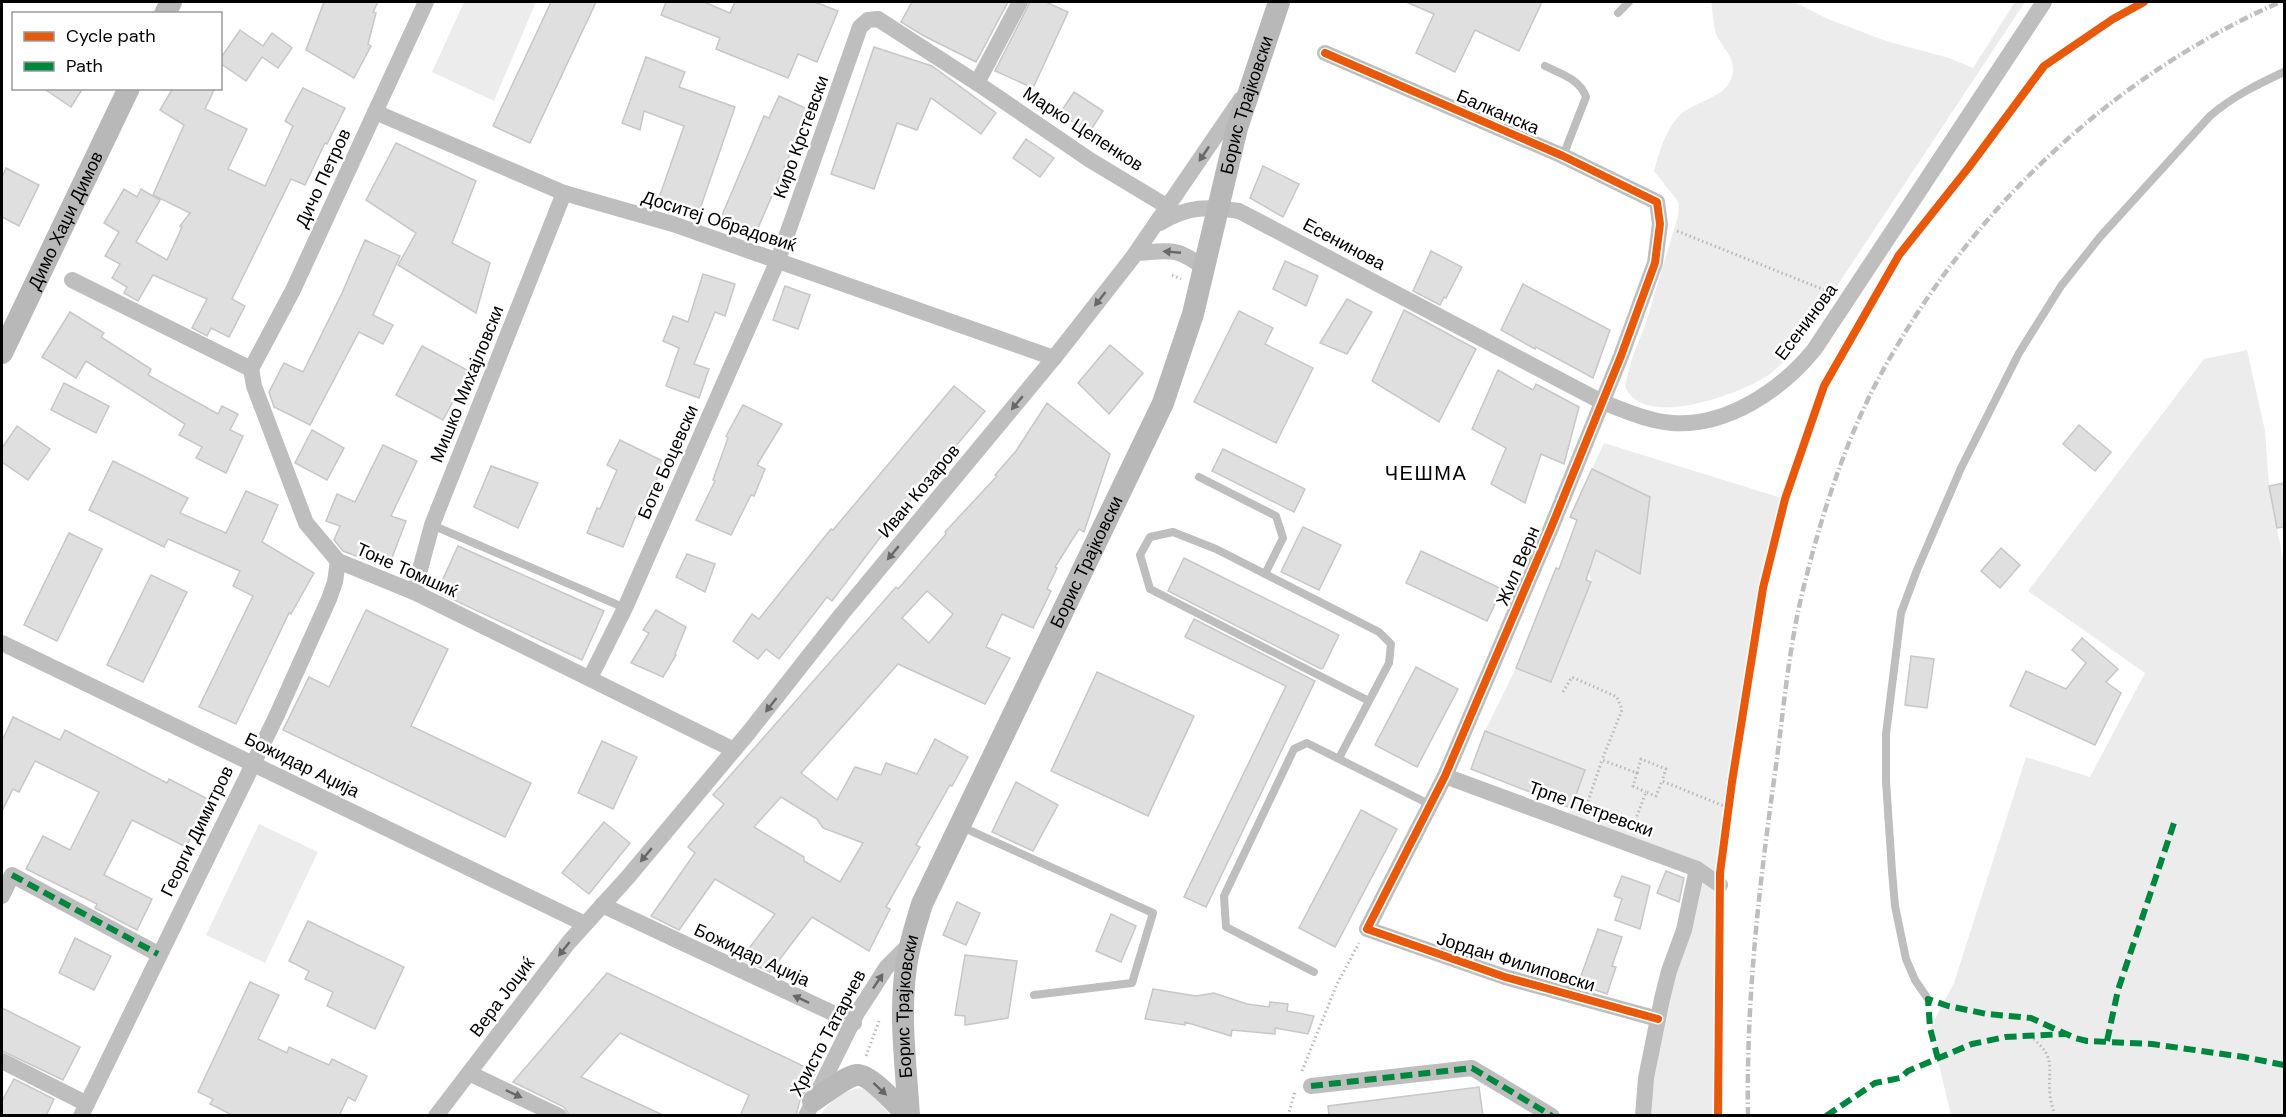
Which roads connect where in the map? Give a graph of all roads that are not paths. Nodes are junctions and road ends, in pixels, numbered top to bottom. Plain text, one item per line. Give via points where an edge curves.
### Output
1 (426, 2) edge
2 (1020, 2) edge
3 (1279, 2) edge
4 (1629, 2) edge
5 (2044, 2) edge
6 (1618, 13) dead end
7 (860, 27) joint
8 (1325, 53) dead end
9 (1545, 66) dead end
10 (2284, 72) edge
11 (977, 83) junction
12 (1249, 88) junction
13 (128, 90) edge
14 (375, 112) junction
15 (1563, 156) junction
16 (564, 193) junction
17 (1657, 202) joint
18 (1168, 207) junction
19 (1218, 207) junction
20 (1154, 227) junction
21 (1136, 253) junction
22 (778, 260) junction
23 (1204, 268) junction
24 (72, 280) dead end
25 (2, 353) edge
26 (1054, 358) junction
27 (251, 369) junction
28 (1602, 402) junction
29 (1199, 477) dead end
30 (432, 525) junction
31 (338, 561) junction
32 (1265, 574) junction
33 (414, 592) junction
34 (625, 608) junction
35 (2, 643) edge
36 (590, 678) junction
37 (1369, 701) junction
38 (734, 750) junction
39 (1339, 758) junction
40 (253, 764) junction
41 (1445, 776) junction
42 (1431, 805) junction
43 (958, 826) junction
44 (1697, 869) junction
45 (1720, 885) dead end
46 (2, 896) edge
47 (602, 905) junction
48 (585, 924) junction
49 (1366, 929) joint
50 (910, 944) junction
51 (158, 954) junction
52 (1314, 972) dead end
53 (1034, 995) dead end
54 (1928, 999) dead end
55 (1658, 1019) junction
56 (854, 1023) junction
57 (2, 1061) edge
58 (469, 1073) junction
59 (1302, 1085) road end
60 (810, 1108) edge
61 (84, 1110) edge
62 (436, 1116) edge
63 (559, 1116) edge
64 (908, 1116) edge
65 (1552, 1116) edge
66 (1643, 1116) edge

1 - 14 street, Дичо Петров
2 - 11 street
3 - 12 street, Борис Трајковски
4 - 6 lane
5 - 28 street, Есенинова via 1828,330 1787,379 1728,413 1683,423 1650,419
7 - 11 street, Марко Цепенков via 868,20 878,19
7 - 22 street, Киро Крстевски
8 - 15 street, Балканска
9 - 15 lane via 1575,80 1586,97
10 - 54 lane via 2232,99 2210,116 2061,286 2019,353 1961,468 1917,570 1901,613 1886,734 1886,781 1900,934 1915,980
11 - 18 street, Марко Цепенков via 1090,160
12 -> 18 street, Иван Козаров
12 - 19 street, Борис Трајковски
13 - 25 street, Димо Хаџи Димов
14 - 16 street, Доситеј Обрадовиќ
14 - 27 street, Дичо Петров via 293,290
15 - 17 street, Балканска
16 - 22 street, Доситеј Обрадовиќ
16 - 30 street, Мишко Михајловски
17 - 28 street, Жил Верн via 1660,224 1655,263
18 - 20 street, Иван Козаров
19 - 20 street via 1185,210
19 - 23 street, Борис Трајковски
19 - 28 street, Есенинова via 1239,212
20 - 21 street, Иван Козаров
23 -> 21 street via 1177,251
21 -> 26 street, Иван Козаров
22 - 26 street, Доситеј Обрадовиќ
22 - 34 street, Боте Боцевски
23 - 43 street, Борис Трајковски via 1183,348 1163,403
24 - 27 street
26 -> 38 street, Иван Козаров
27 - 31 street, Тоне Томшиќ via 306,523
28 - 41 street, Жил Верн
29 - 32 lane via 1276,516 1282,538
30 - 33 street, Мишко Михајловски
30 - 34 lane
31 - 33 street, Тоне Томшиќ
31 - 40 street, Георги Димитров via 329,599
32 - 37 lane via 1379,632 1391,644 1389,663
32 - 37 lane via 1173,532 1150,537 1140,555 1150,589
33 - 36 street, Тоне Томшиќ
34 - 36 street, Боте Боцевски
35 - 40 street, Божидар Аџија
36 - 38 street, Тоне Томшиќ
37 - 39 lane
38 -> 47 street, Иван Козаров
39 - 42 lane
39 - 52 lane via 1307,743 1294,748 1224,896 1226,927
40 - 48 street, Божидар Аџија
40 - 51 street, Георги Димитров
41 - 42 street, Жил Верн
41 - 44 street, Трпе Петревски
42 - 49 street, Жил Верн
43 - 50 street, Борис Трајковски via 929,886
43 - 53 lane via 1153,913 1132,983
44 - 45 street, Трпе Петревски
44 - 55 street
46 - 51 street via 12,875
47 - 48 street, Вера Јоциќ
56 -> 47 street, Божидар Аџија
48 -> 58 street, Вера Јоциќ
49 - 55 street, Јордан Филиповски via 1505,977
56 -> 50 street, Христо Татарчев via 886,968
50 - 64 street, Борис Трајковски via 903,1025
51 - 61 street, Георги Димитров
55 - 66 street
56 - 60 street, Христо Татарчев
57 - 61 street
58 - 62 street, Вера Јоциќ
58 -> 63 street
59 - 65 street via 1472,1068
60 -> 64 street via 859,1074

